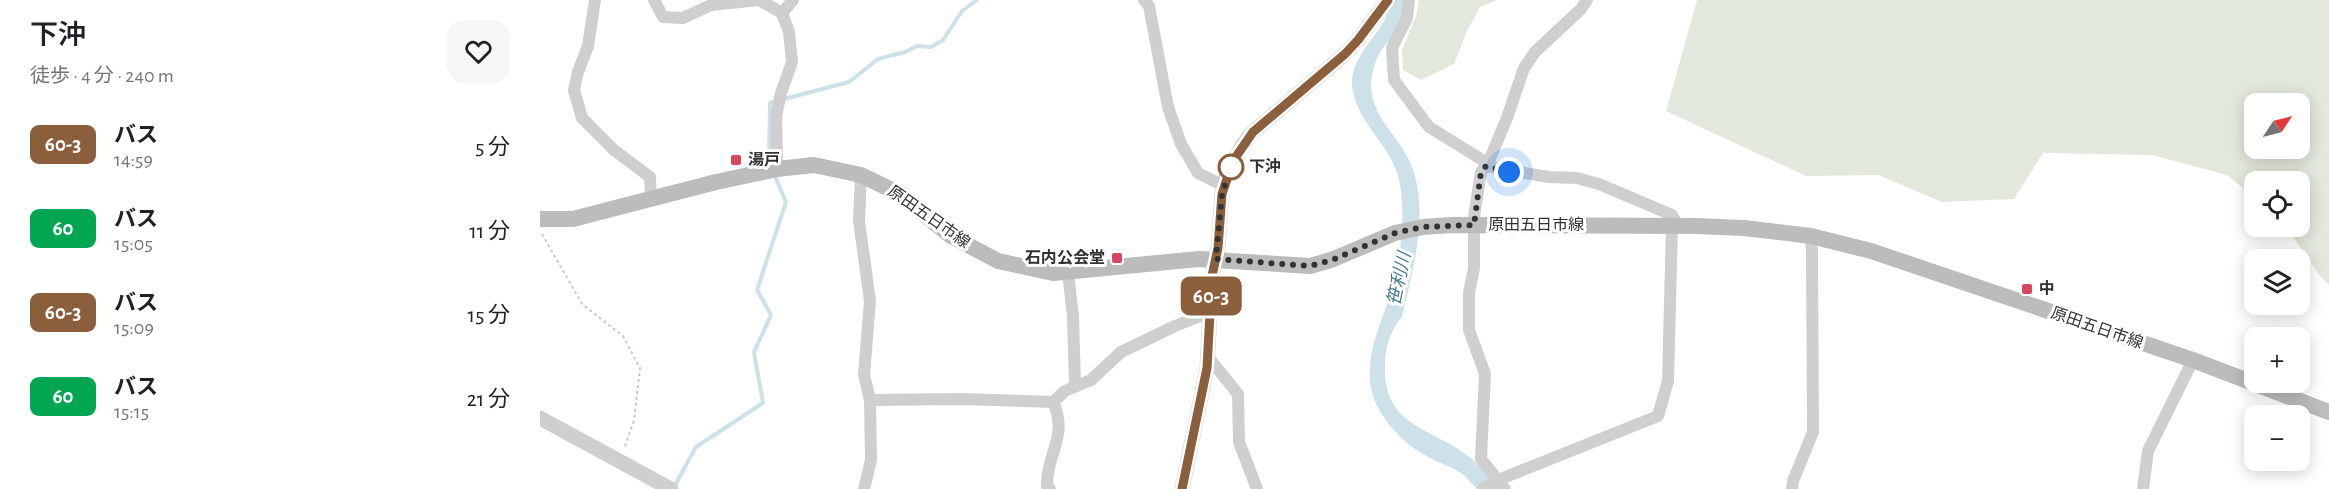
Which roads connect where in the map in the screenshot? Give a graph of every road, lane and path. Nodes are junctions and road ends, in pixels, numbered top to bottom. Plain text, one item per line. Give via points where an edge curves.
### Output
1 (595, 0) edge
2 (654, 0) edge
3 (759, 0) edge
4 (793, 0) edge
5 (1144, 0) edge
6 (1388, 0) edge
7 (1409, 0) edge
8 (1587, 0) edge
9 (782, 13) junction
10 (1486, 166) junction
11 (775, 169) junction
12 (861, 174) junction
13 (1224, 186) junction
14 (651, 198) junction
15 (540, 219) edge
16 (1474, 225) junction
17 (1675, 226) junction
18 (540, 230) edge
19 (1810, 236) junction
20 (1216, 259) junction
21 (1068, 272) junction
22 (1210, 315) junction
23 (1208, 357) junction
24 (2193, 360) junction
25 (1075, 386) junction
26 (870, 400) junction
27 (1053, 402) junction
28 (2329, 412) edge
29 (540, 418) edge
30 (622, 461) junction
31 (1500, 483) edge
32 (661, 486) edge
33 (864, 489) edge
34 (1050, 489) edge
35 (1182, 489) edge
36 (1257, 489) edge
37 (1484, 489) edge
38 (1792, 489) edge
39 (2143, 489) edge

1 - 14 street via 588,46 574,90 582,118 650,177
2 - 3 street via 663,17 683,18 711,5
3 - 9 street
4 - 9 street
5 - 13 street via 1149,6 1168,107 1181,144 1198,173
6 - 13 street via 1345,54 1253,132 1233,161
7 - 10 street via 1407,18 1392,48 1394,80 1429,127
8 - 10 street via 1524,68
9 - 11 street via 789,32 792,62 776,116
10 - 16 street via 1481,172
10 - 17 street via 1599,184 1672,215
11 - 12 main road, 原田五日市線 via 814,165
11 - 14 main road, 原田五日市線
12 - 21 main road, 原田五日市線 via 896,192 951,236 998,261 1044,272
12 - 26 street via 859,221 870,301 864,375
13 - 20 street
14 - 15 main road, 原田五日市線 via 573,219
16 - 17 main road, 原田五日市線
16 - 20 main road, 原田五日市線 via 1400,232 1310,266
16 - 31 street via 1469,330 1485,374 1482,459
17 - 19 main road, 原田五日市線 via 1744,228
17 - 31 street via 1668,381 1658,416
18 - 30 path via 582,304 623,336 640,368 634,420
19 - 24 main road, 原田五日市線 via 1871,251
19 - 38 street via 1813,432
20 - 21 main road, 原田五日市線
20 - 22 street
21 - 25 street
22 - 23 street
22 - 25 street via 1175,326 1121,352 1091,380
23 - 35 street
23 - 36 street via 1238,394 1239,442
24 - 28 main road, 原田五日市線
24 - 39 street via 2148,452
25 - 27 street
26 - 27 street
26 - 33 street via 871,460
27 - 34 street via 1060,426 1047,477
29 - 30 street
30 - 32 street
31 - 37 street

